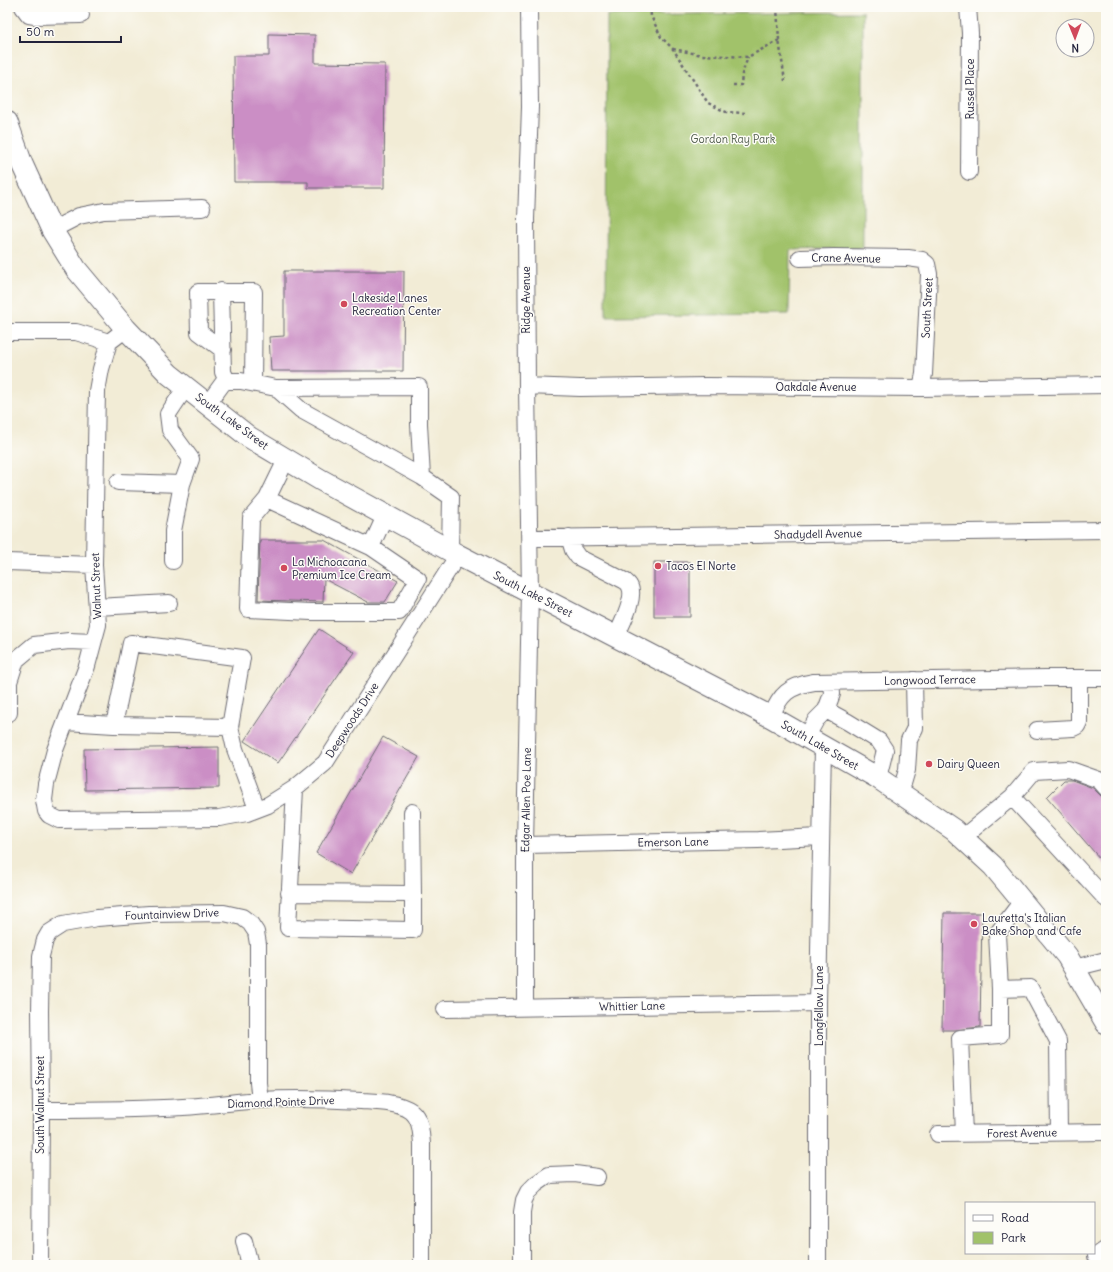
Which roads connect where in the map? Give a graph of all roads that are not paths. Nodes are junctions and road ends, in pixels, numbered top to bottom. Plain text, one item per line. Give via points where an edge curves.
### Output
1 (23, 7) edge
2 (528, 7) edge
3 (968, 7) edge
4 (81, 15) dead end
5 (7, 122) edge
6 (969, 172) dead end
7 (202, 208) dead end
8 (52, 230) junction
9 (800, 258) dead end
10 (892, 259) joint
11 (220, 291) junction
12 (126, 329) junction
13 (7, 332) edge
14 (109, 342) junction
15 (223, 350) junction
16 (227, 380) junction
17 (253, 383) junction
18 (527, 386) junction
19 (1106, 386) edge
20 (186, 387) junction
21 (276, 388) junction
22 (921, 388) junction
23 (207, 405) junction
24 (286, 460) junction
25 (422, 477) junction
26 (118, 482) dead end
27 (182, 484) junction
28 (267, 498) junction
29 (386, 516) junction
30 (1106, 530) edge
31 (569, 537) junction
32 (530, 538) junction
33 (371, 547) junction
34 (454, 553) junction
35 (173, 561) dead end
36 (7, 562) edge
37 (94, 565) junction
38 (530, 592) junction
39 (408, 596) junction
40 (169, 602) dead end
41 (425, 606) junction
42 (97, 607) junction
43 (616, 637) junction
44 (93, 642) junction
45 (1079, 678) junction
46 (1106, 678) edge
47 (914, 680) junction
48 (832, 682) junction
49 (826, 710) junction
50 (7, 713) edge
51 (771, 717) junction
52 (66, 722) junction
53 (114, 725) junction
54 (230, 727) junction
55 (1037, 730) dead end
56 (814, 742) junction
57 (878, 778) junction
58 (295, 788) junction
59 (1106, 788) edge
60 (900, 794) junction
61 (1012, 797) junction
62 (257, 809) junction
63 (412, 812) dead end
64 (76, 820) joint
65 (820, 837) junction
66 (962, 838) junction
67 (525, 845) junction
68 (289, 893) junction
69 (414, 894) junction
70 (1106, 899) edge
71 (1022, 901) junction
72 (43, 946) joint
73 (1106, 960) edge
74 (1074, 968) junction
75 (1000, 988) junction
76 (818, 1003) junction
77 (525, 1008) junction
78 (445, 1010) dead end
79 (1104, 1012) edge
80 (260, 1100) junction
81 (41, 1110) junction
82 (1106, 1132) edge
83 (1059, 1133) junction
84 (938, 1134) dead end
85 (964, 1134) junction
86 (597, 1177) dead end
87 (244, 1241) dead end
88 (40, 1265) edge
89 (250, 1265) edge
90 (422, 1265) edge
91 (522, 1265) edge
92 (818, 1265) edge

1 - 4 street via 29,15 36,16
2 - 18 street, Ridge Avenue via 530,107 526,218
3 - 6 street, Russel Place
5 - 8 main road, South Lake Street via 22,164
7 - 8 street via 104,211 80,216
8 - 12 main road, South Lake Street via 76,269
9 - 10 street, Crane Avenue
10 - 22 street, South Street via 922,260 927,264 929,274 924,374
11 - 15 street
11 - 15 street via 198,292 199,332
11 - 17 street via 254,292
12 - 14 street
12 - 20 main road, South Lake Street via 169,374
13 - 14 street via 76,332
14 - 37 street, Walnut Street via 97,391
15 - 16 street via 223,372
16 - 17 street
16 - 23 street
17 - 21 street
18 - 22 street, Oakdale Avenue
18 - 32 street, Ridge Avenue
19 - 22 street, Oakdale Avenue
20 - 23 main road, South Lake Street
20 - 27 street via 168,414 170,430 191,459
21 - 25 street via 301,410
21 - 25 street via 419,387
23 - 24 main road, South Lake Street via 249,437
24 - 28 street
24 - 29 main road, South Lake Street
25 - 34 street via 451,497
26 - 27 street
27 - 35 street via 173,531
28 - 33 street
28 - 39 street via 251,518 248,609 399,612
29 - 33 street
29 - 34 main road, South Lake Street
30 - 31 street, Shadydell Avenue
31 - 32 street, Shadydell Avenue
31 - 43 street via 578,557 629,585 631,600
32 - 38 street, Ridge Avenue
33 - 39 street via 418,579
34 - 38 main road, South Lake Street
34 - 41 street, Deepwoods Drive
36 - 37 street
37 - 42 street, Walnut Street
38 - 43 main road, South Lake Street
38 - 67 street, Edgar Allen Poe Lane
39 - 41 street
40 - 42 street
41 - 58 street, Deepwoods Drive via 325,763
42 - 44 street, Walnut Street via 98,625
43 - 51 main road, South Lake Street
44 - 50 street via 69,641 34,645 16,660 9,682
44 - 52 street, Walnut Street
45 - 46 street, Longwood Terrace
45 - 47 street, Longwood Terrace
45 - 55 street via 1077,726
47 - 48 street, Longwood Terrace
47 - 60 street via 916,728 909,740
48 - 49 street via 832,694
48 - 51 street, Longwood Terrace via 800,684 787,691 776,703
49 - 56 street via 816,720
49 - 57 street via 879,741 885,750
51 - 56 main road, South Lake Street
52 - 53 street
52 - 64 street, Walnut Street via 55,750 44,800 49,815 59,820
53 - 54 street
53 - 54 street via 131,643 242,658
54 - 62 street via 235,749
56 - 57 main road, South Lake Street
56 - 65 street, Longfellow Lane
57 - 60 main road, South Lake Street
58 - 62 street, Deepwoods Drive
58 - 68 street
59 - 61 street via 1099,780 1068,769 1034,771
60 - 66 main road, South Lake Street
61 - 66 street
61 - 70 street
62 - 64 street, Deepwoods Drive via 219,818
63 - 69 street
65 - 67 street, Emerson Lane
65 - 76 street, Longfellow Lane
66 - 71 main road, South Lake Street via 992,866
67 - 77 street, Edgar Allen Poe Lane
68 - 69 street
68 - 69 street via 288,928 413,930
71 - 74 main road, South Lake Street
71 - 75 street via 997,934
72 - 80 street, Fountainview Drive via 49,933 63,924 97,918 224,913 242,917 250,922 256,932 258,944
72 - 81 street, South Walnut Street via 40,1003
73 - 74 street
74 - 79 main road, South Lake Street
75 - 83 street via 1030,988 1058,1041
75 - 85 street via 1000,1035 960,1038
76 - 77 street, Whittier Lane
76 - 92 street, Longfellow Lane
77 - 78 street, Whittier Lane
80 - 81 street, Diamond Pointe Drive via 145,1109
80 - 90 street, Diamond Pointe Drive via 382,1102 411,1111 421,1127
81 - 88 street, South Walnut Street
82 - 83 street, Forest Avenue
83 - 85 street, Forest Avenue
84 - 85 street, Forest Avenue
86 - 91 street via 575,1174 549,1175 528,1192 522,1212
87 - 89 street

